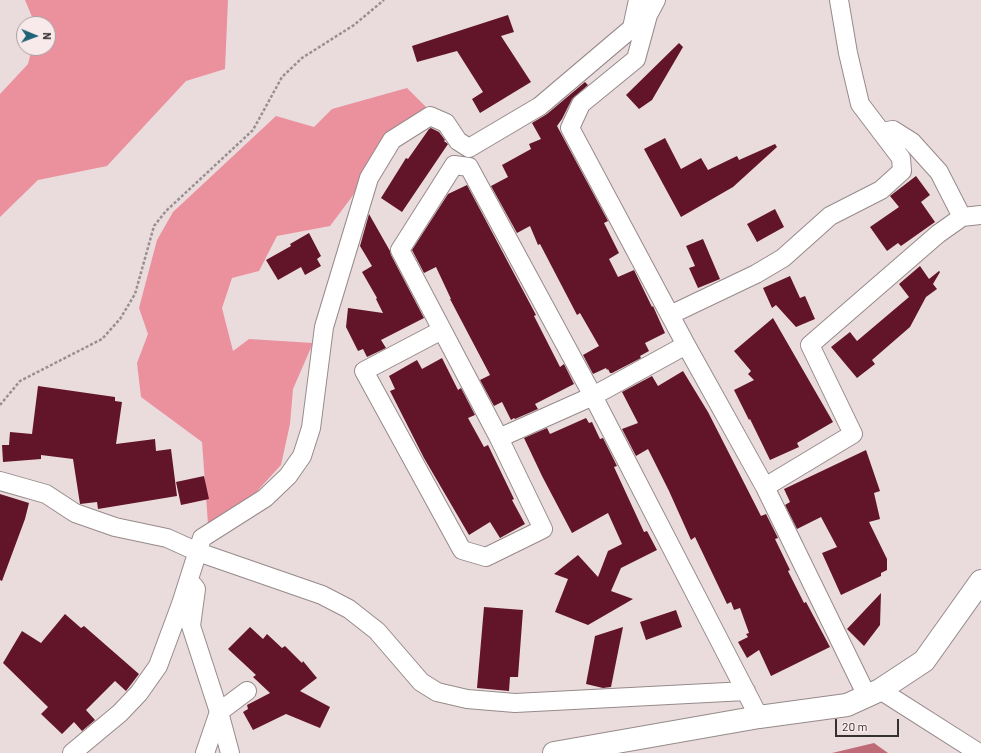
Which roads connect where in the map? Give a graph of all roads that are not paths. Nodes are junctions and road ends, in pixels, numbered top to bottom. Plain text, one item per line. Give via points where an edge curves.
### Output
1 (638, 0) edge
2 (656, 0) edge
3 (840, 0) edge
4 (881, 132) junction
5 (469, 148) junction
6 (469, 167) junction
7 (981, 215) edge
8 (962, 217) junction
9 (670, 315) junction
10 (442, 330) junction
11 (686, 345) junction
12 (593, 396) junction
13 (499, 438) junction
14 (0, 481) edge
15 (765, 487) junction
16 (198, 552) junction
17 (188, 580) junction
18 (981, 581) edge
19 (247, 691) dead end
20 (746, 691) junction
21 (874, 693) junction
22 (220, 712) junction
23 (759, 717) junction
24 (72, 753) edge
25 (205, 753) edge
26 (230, 753) edge
27 (554, 753) edge
28 (978, 753) edge

1 - 5 street via 632,28 540,106
2 - 9 street via 648,15 636,59 581,104 570,128
3 - 4 street via 848,53 860,104
4 - 8 street via 893,130 912,142 939,172
4 - 9 street via 901,158 902,171 882,190 830,216 783,258 756,274
5 - 6 street
5 - 16 street via 458,141 446,123 430,116 392,140 369,178 324,327 311,428 302,456 288,476 265,498 202,538
6 - 10 street via 454,165 400,250
6 - 12 street
7 - 8 street
8 - 15 street via 938,234 810,345 853,434
9 - 11 street
10 - 13 street
10 - 13 street via 364,371 462,550 486,557 543,529
11 - 12 street
11 - 15 street
12 - 13 street
12 - 20 street
14 - 16 street via 46,494 74,513 115,527 167,538
15 - 21 street
16 - 17 street
16 - 20 street via 322,595 349,609 377,631 421,682 437,692 468,699 515,703
17 - 22 street via 196,589 191,626
17 - 24 street via 158,666 139,694
18 - 21 street via 924,661
19 - 22 street
20 - 23 street
21 - 23 street via 847,705
21 - 28 street
22 - 25 street
22 - 26 street
23 - 27 street

